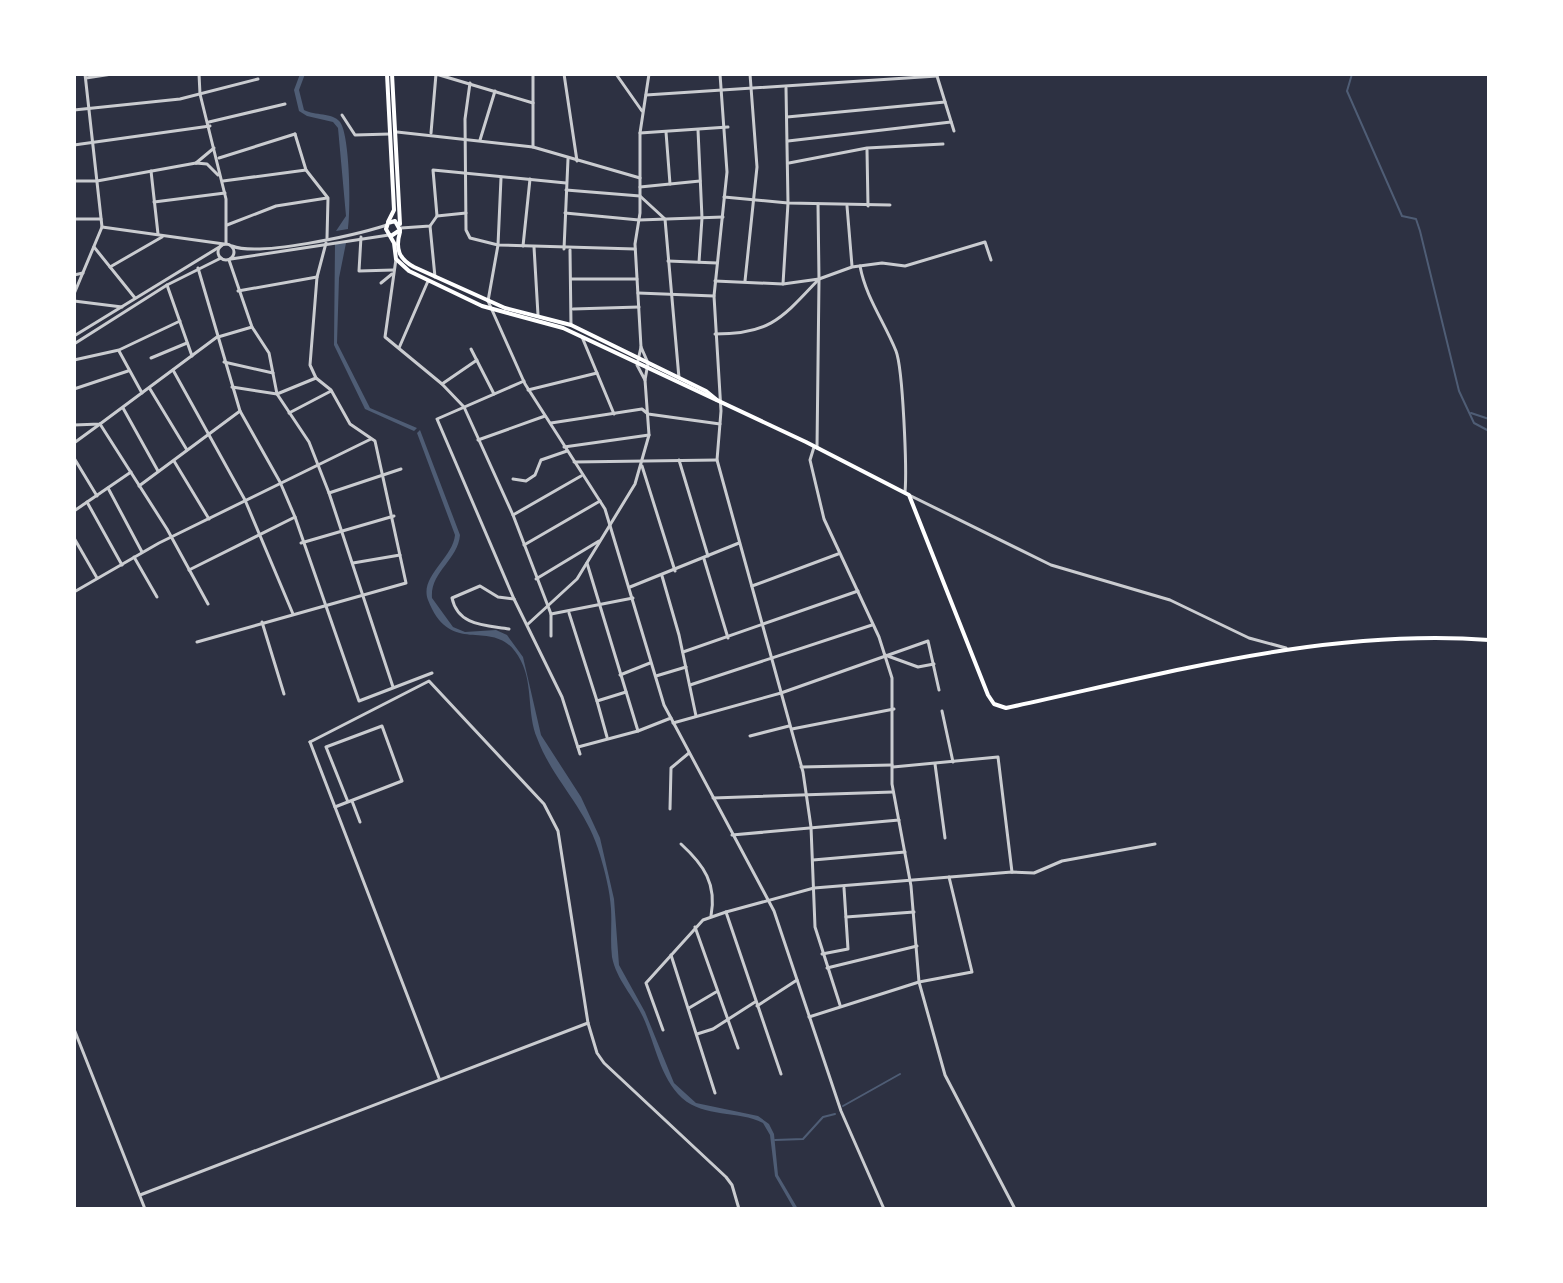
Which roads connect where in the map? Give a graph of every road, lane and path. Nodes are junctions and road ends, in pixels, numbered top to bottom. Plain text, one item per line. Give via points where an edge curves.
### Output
1 (112, 74) edge
2 (199, 74) edge
3 (390, 74) edge
4 (533, 74) edge
5 (564, 74) edge
6 (616, 74) edge
7 (649, 74) edge
8 (720, 74) edge
9 (750, 74) edge
10 (85, 76) edge
11 (258, 79) dead end
12 (470, 83) junction
13 (786, 86) junction
14 (721, 90) junction
15 (495, 91) junction
16 (751, 91) junction
17 (200, 94) junction
18 (646, 95) junction
19 (945, 102) junction
20 (533, 103) junction
21 (285, 104) dead end
22 (74, 110) edge
23 (89, 111) junction
24 (642, 111) junction
25 (342, 115) dead end
26 (787, 117) junction
27 (951, 122) junction
28 (210, 124) junction
29 (727, 127) junction
30 (698, 130) junction
31 (954, 131) dead end
32 (397, 132) junction
33 (666, 132) junction
34 (431, 133) junction
35 (640, 133) junction
36 (390, 134) junction
37 (467, 138) junction
38 (480, 140) junction
39 (788, 141) junction
40 (93, 144) junction
41 (943, 144) dead end
42 (74, 145) edge
43 (215, 146) junction
44 (533, 147) junction
45 (867, 148) junction
46 (219, 158) junction
47 (573, 160) junction
48 (196, 163) junction
49 (787, 163) junction
50 (306, 170) junction
51 (151, 171) junction
52 (467, 171) junction
53 (501, 177) junction
54 (640, 178) junction
55 (530, 179) junction
56 (221, 180) junction
57 (74, 181) edge
58 (97, 181) junction
59 (702, 181) junction
60 (566, 183) junction
61 (670, 184) junction
62 (640, 187) junction
63 (566, 190) junction
64 (225, 193) junction
65 (640, 196) junction
66 (724, 197) junction
67 (328, 198) junction
68 (754, 200) junction
69 (154, 202) junction
70 (788, 203) junction
71 (818, 204) junction
72 (890, 205) dead end
73 (847, 206) junction
74 (868, 206) junction
75 (466, 213) junction
76 (565, 213) junction
77 (437, 216) junction
78 (723, 217) junction
79 (702, 218) junction
80 (74, 219) edge
81 (101, 219) junction
82 (665, 219) junction
83 (639, 220) junction
84 (387, 224) junction
85 (227, 225) junction
86 (430, 226) junction
87 (102, 227) junction
88 (400, 229) junction
89 (158, 234) junction
90 (165, 235) junction
91 (390, 235) junction
92 (348, 237) junction
93 (361, 237) junction
94 (326, 240) junction
95 (224, 245) junction
96 (498, 245) junction
97 (232, 246) junction
98 (523, 246) junction
99 (94, 247) junction
100 (534, 247) junction
101 (564, 249) junction
102 (570, 249) junction
103 (635, 249) junction
104 (221, 258) junction
105 (396, 259) junction
106 (230, 260) junction
107 (991, 260) dead end
108 (668, 261) junction
109 (699, 262) junction
110 (717, 263) junction
111 (860, 266) junction
112 (110, 267) junction
113 (852, 267) junction
114 (198, 268) junction
115 (393, 272) junction
116 (83, 273) junction
117 (74, 275) edge
118 (317, 277) junction
119 (435, 277) junction
120 (571, 279) junction
121 (637, 279) junction
122 (819, 279) junction
123 (428, 281) junction
124 (715, 281) junction
125 (381, 283) dead end
126 (745, 283) junction
127 (783, 284) junction
128 (167, 285) junction
129 (238, 291) junction
130 (638, 293) junction
131 (74, 294) edge
132 (671, 296) junction
133 (714, 296) junction
134 (135, 298) junction
135 (74, 301) edge
136 (488, 301) junction
137 (122, 307) junction
138 (639, 307) junction
139 (492, 309) junction
140 (573, 309) junction
141 (538, 317) junction
142 (180, 321) junction
143 (571, 325) junction
144 (252, 327) junction
145 (715, 334) junction
146 (74, 336) edge
147 (217, 337) junction
148 (582, 337) junction
149 (187, 343) junction
150 (74, 344) edge
151 (641, 347) junction
152 (399, 348) junction
153 (471, 349) dead end
154 (119, 350) junction
155 (192, 356) junction
156 (151, 358) dead end
157 (639, 359) junction
158 (74, 360) edge
159 (477, 360) junction
160 (224, 362) junction
161 (648, 363) junction
162 (637, 365) junction
163 (173, 370) junction
164 (647, 370) junction
165 (128, 371) junction
166 (273, 373) junction
167 (597, 373) junction
168 (316, 378) junction
169 (679, 378) junction
170 (645, 380) junction
171 (524, 381) junction
172 (442, 384) junction
173 (232, 387) junction
174 (149, 388) junction
175 (74, 389) edge
176 (331, 390) junction
177 (528, 390) junction
178 (142, 393) junction
179 (277, 394) junction
180 (494, 394) junction
181 (719, 401) junction
182 (464, 407) junction
183 (123, 408) junction
184 (240, 411) junction
185 (289, 413) junction
186 (614, 414) junction
187 (648, 414) junction
188 (545, 416) junction
189 (549, 423) junction
190 (100, 424) junction
191 (720, 424) junction
192 (74, 425) edge
193 (210, 434) junction
194 (649, 435) junction
195 (371, 439) junction
196 (478, 440) junction
197 (74, 443) edge
198 (815, 448) junction
199 (566, 449) junction
200 (187, 450) junction
201 (74, 458) edge
202 (643, 459) junction
203 (174, 460) junction
204 (679, 460) junction
205 (717, 460) junction
206 (574, 462) junction
207 (318, 465) junction
208 (642, 466) junction
209 (401, 469) dead end
210 (159, 471) junction
211 (131, 472) junction
212 (385, 475) junction
213 (581, 476) junction
214 (513, 479) dead end
215 (280, 482) junction
216 (139, 486) junction
217 (108, 488) junction
218 (329, 493) junction
219 (907, 494) junction
220 (97, 496) junction
221 (245, 500) junction
222 (600, 501) junction
223 (87, 502) junction
224 (74, 511) edge
225 (513, 515) junction
226 (394, 516) junction
227 (295, 517) junction
228 (209, 519) junction
229 (610, 523) junction
230 (342, 529) junction
231 (258, 535) junction
232 (171, 537) junction
233 (74, 538) edge
234 (599, 541) junction
235 (301, 543) junction
236 (739, 543) junction
237 (524, 545) junction
238 (142, 553) junction
239 (838, 554) junction
240 (400, 555) junction
241 (134, 557) junction
242 (706, 558) junction
243 (353, 563) junction
244 (587, 563) junction
245 (122, 565) junction
246 (189, 570) junction
247 (675, 571) junction
248 (662, 576) junction
249 (97, 578) junction
250 (536, 579) junction
251 (630, 587) junction
252 (751, 587) junction
253 (858, 591) junction
254 (74, 592) edge
255 (363, 593) junction
256 (157, 597) dead end
257 (633, 598) junction
258 (514, 599) junction
259 (208, 604) dead end
260 (326, 605) junction
261 (548, 607) junction
262 (601, 607) junction
263 (569, 613) junction
264 (294, 614) junction
265 (551, 614) junction
266 (262, 622) junction
267 (528, 624) junction
268 (872, 625) junction
269 (763, 627) junction
270 (509, 629) dead end
271 (551, 636) dead end
272 (728, 638) junction
273 (1489, 640) edge
274 (197, 642) dead end
275 (1286, 648) junction
276 (683, 652) junction
277 (885, 655) junction
278 (772, 661) junction
279 (652, 662) junction
280 (935, 664) junction
281 (686, 667) junction
282 (432, 673) dead end
283 (620, 675) junction
284 (656, 676) junction
285 (690, 685) junction
286 (393, 687) dead end
287 (939, 690) dead end
288 (626, 692) junction
289 (781, 693) junction
290 (284, 694) dead end
291 (597, 701) junction
292 (894, 709) junction
293 (942, 711) dead end
294 (696, 716) junction
295 (672, 720) junction
296 (792, 727) junction
297 (638, 731) junction
298 (750, 736) dead end
299 (607, 737) junction
300 (578, 747) junction
301 (689, 753) junction
302 (580, 754) dead end
303 (953, 762) junction
304 (935, 764) junction
305 (892, 766) junction
306 (801, 767) junction
307 (893, 792) junction
308 (806, 796) junction
309 (712, 798) junction
310 (350, 802) junction
311 (335, 807) junction
312 (670, 809) dead end
313 (899, 820) junction
314 (360, 822) dead end
315 (811, 827) junction
316 (732, 835) junction
317 (945, 838) dead end
318 (681, 844) dead end
319 (1155, 844) dead end
320 (905, 852) junction
321 (813, 860) junction
322 (1012, 872) junction
323 (949, 877) junction
324 (911, 882) junction
325 (814, 888) junction
326 (844, 888) junction
327 (769, 901) junction
328 (726, 912) junction
329 (914, 912) junction
330 (711, 917) junction
331 (846, 917) junction
332 (695, 927) junction
333 (917, 946) junction
334 (671, 954) junction
335 (822, 954) junction
336 (827, 968) junction
337 (797, 980) junction
338 (919, 982) junction
339 (716, 992) junction
340 (756, 1004) junction
341 (840, 1005) junction
342 (688, 1009) junction
343 (809, 1017) junction
344 (728, 1020) junction
345 (588, 1023) junction
346 (74, 1029) edge
347 (663, 1030) dead end
348 (697, 1034) junction
349 (738, 1048) dead end
350 (781, 1074) dead end
351 (439, 1078) junction
352 (715, 1093) dead end
353 (139, 1195) junction
354 (145, 1209) edge
355 (739, 1209) edge
356 (884, 1209) edge
357 (1015, 1209) edge

1 - 10 street
2 - 17 street
3 - 32 main road
3 - 36 main road
4 - 20 street
5 - 47 street
6 - 24 street
7 - 18 street
8 - 14 street
9 - 16 street
10 - 23 street
11 - 17 street
12 - 15 street
12 - 34 street via 436,74
12 - 37 street
13 - 16 street
13 - 19 street via 937,76
13 - 26 street
14 - 16 street
14 - 18 street
14 - 29 street
15 - 20 street
15 - 38 street
16 - 68 street
17 - 23 street
17 - 28 street
18 - 24 street
19 - 26 street
19 - 27 street
20 - 44 street
21 - 28 street
22 - 23 street
23 - 40 street
24 - 35 street
25 - 36 street via 355,135
26 - 39 street
27 - 31 street
27 - 39 street
28 - 40 street
28 - 43 street
29 - 30 street
29 - 66 street
30 - 33 street
30 - 59 street
32 - 34 street
32 - 88 main road
33 - 35 street
33 - 61 street
34 - 37 street
35 - 54 street
36 - 84 main road via 394,210
37 - 38 street
37 - 52 street
38 - 44 street
39 - 49 street
40 - 42 street
40 - 58 street
41 - 45 street
43 - 46 street
43 - 48 street
44 - 47 street
45 - 49 street
45 - 74 street
46 - 50 street via 295,134
46 - 56 street
47 - 54 street
47 - 60 street
48 - 51 street
48 - 56 street via 207,164
49 - 70 street
50 - 56 street
50 - 67 street
51 - 58 street
51 - 69 street
52 - 53 street
52 - 75 street
52 - 77 street via 433,170
53 - 55 street
53 - 96 street
54 - 62 street
55 - 60 street
55 - 98 street
56 - 64 street
57 - 58 street
58 - 81 street
59 - 61 street
59 - 79 street
60 - 63 street
61 - 62 street
62 - 65 street
63 - 65 street
63 - 76 street
64 - 69 street
64 - 85 street
65 - 82 street
65 - 83 street
66 - 68 street
66 - 78 street
67 - 85 street via 276,206
67 - 94 street
68 - 70 street
68 - 126 street
69 - 89 street
70 - 71 street
70 - 127 street
71 - 73 street
71 - 122 street
72 - 74 street
73 - 74 street
73 - 113 street
75 - 77 street
75 - 96 street via 470,238
76 - 83 street
76 - 101 street
77 - 86 street
78 - 79 street
78 - 110 street
79 - 82 street
79 - 109 street
80 - 81 street
81 - 87 street
82 - 83 street
82 - 108 street
83 - 103 street
84 - 88 main road via 395,221
84 - 91 main road
84 - 92 street
85 - 95 street
86 - 88 street
86 - 119 street
87 - 89 street
87 - 99 street
88 - 91 main road
88 - 119 main road via 396,244 404,262
89 - 90 street
90 - 95 street
90 - 112 street
91 - 93 street
91 - 105 main road
92 - 93 street
92 - 94 street
93 - 115 street via 359,271
94 - 97 street via 250,251
94 - 106 street
94 - 118 street
95 - 97 street
95 - 104 street
95 - 134 street
96 - 98 street
96 - 136 street
97 - 106 street
98 - 100 street
99 - 112 street
99 - 116 street
100 - 101 street
100 - 141 street
101 - 102 street
102 - 103 street
102 - 120 street
103 - 121 street
104 - 106 street
104 - 114 street
105 - 115 street
105 - 123 main road
106 - 129 street
107 - 111 street via 985,242 905,266
108 - 109 street
108 - 132 street
109 - 110 street
110 - 124 street
111 - 113 street
111 - 219 street via 871,305 897,354
112 - 134 street
113 - 122 street
114 - 128 street
114 - 147 street
115 - 125 street
115 - 152 street via 383,332
116 - 117 street
116 - 131 street
118 - 129 street
118 - 168 street via 309,353
119 - 136 main road
120 - 121 street
120 - 140 street
121 - 130 street
122 - 127 street
122 - 145 street via 770,325 747,334
122 - 198 street
123 - 139 main road
123 - 152 street
124 - 126 street
124 - 133 street
126 - 127 street
128 - 142 street
128 - 150 street
129 - 144 street
130 - 132 street
130 - 138 street
132 - 133 street
132 - 169 street
133 - 145 street
134 - 137 street
135 - 137 street
136 - 139 street
136 - 141 main road
137 - 146 street
138 - 140 street
138 - 151 street
139 - 148 main road
139 - 171 street
140 - 143 street
141 - 143 main road
142 - 149 street
142 - 154 street
143 - 157 main road
144 - 147 street
144 - 166 street via 269,353
145 - 181 street
147 - 155 street
147 - 160 street
148 - 162 main road
148 - 167 street
149 - 155 street
149 - 156 street
151 - 157 street
151 - 161 street
152 - 172 street
153 - 159 street
154 - 158 street
154 - 165 street
155 - 163 street
157 - 161 main road
157 - 162 street
159 - 172 street
159 - 180 street
160 - 166 street
160 - 173 street
161 - 164 street
161 - 169 main road
162 - 164 main road
162 - 170 street
163 - 174 street
163 - 193 street
164 - 170 street
164 - 181 main road
165 - 175 street
165 - 178 street
166 - 179 street
167 - 177 street
167 - 186 street
168 - 176 street
168 - 179 street
169 - 181 main road
170 - 187 street
171 - 177 street
171 - 180 street
172 - 182 street
173 - 179 street
173 - 184 street
174 - 178 street
174 - 200 street
176 - 185 street
176 - 195 street via 350,424
177 - 188 street
178 - 183 street
179 - 185 street
180 - 182 street
181 - 191 street
181 - 198 main road
182 - 196 street
182 - 258 street via 437,419
183 - 190 street
183 - 210 street
184 - 193 street
184 - 215 street
185 - 207 street
186 - 187 street via 642,409
186 - 189 street
187 - 191 street
187 - 194 street
188 - 189 street
188 - 196 street
189 - 199 street
190 - 192 street
190 - 197 street
190 - 211 street
191 - 205 street
193 - 200 street
193 - 221 street
194 - 199 street
194 - 202 street
195 - 207 street
195 - 212 street
196 - 225 street
198 - 219 main road
198 - 239 street via 810,460
199 - 206 street
199 - 214 street via 541,460 526,481
200 - 203 street
201 - 220 street
202 - 204 street
202 - 206 street
202 - 208 street
203 - 210 street
203 - 228 street
204 - 205 street
204 - 242 street
205 - 236 street
206 - 213 street
207 - 215 street
207 - 218 street
208 - 229 street
208 - 247 street
209 - 212 street
210 - 216 street
211 - 216 street
211 - 217 street
212 - 218 street
212 - 226 street
213 - 222 street
213 - 225 street
215 - 221 street
215 - 227 street
216 - 232 street
217 - 220 street
217 - 238 street
218 - 230 street
219 - 275 street via 1051,565 1170,600 1249,638
219 - 275 main road via 994,704 1006,708
220 - 223 street
221 - 228 street
221 - 231 street
222 - 229 street
222 - 237 street
223 - 224 street
223 - 245 street
225 - 237 street
226 - 230 street
226 - 240 street
227 - 231 street
227 - 235 street
228 - 232 street
229 - 234 street
229 - 251 street
230 - 235 street
230 - 243 street
231 - 246 street
231 - 264 street
232 - 238 street
232 - 246 street
233 - 249 street
234 - 244 street
234 - 250 street
235 - 260 street
236 - 242 street
236 - 252 street
237 - 250 street
238 - 241 street
239 - 252 street
239 - 253 street
240 - 243 street
240 - 255 street via 406,583
241 - 245 street
241 - 256 street
242 - 247 street
242 - 272 street
243 - 255 street
244 - 261 street
244 - 262 street
245 - 249 street
246 - 259 street
247 - 248 street
248 - 251 street
248 - 276 street
249 - 254 street
250 - 261 street
251 - 257 street
252 - 269 street
253 - 268 street
253 - 269 street
255 - 260 street
255 - 286 street
257 - 262 street
257 - 279 street
258 - 267 street
258 - 270 street via 480,586 452,598 466,620
260 - 264 street
260 - 282 street via 359,701
261 - 265 street
261 - 267 street
262 - 263 street
262 - 283 street
263 - 265 street
263 - 291 street
264 - 266 street
265 - 271 street
266 - 274 street
266 - 290 street
267 - 300 street via 562,697
268 - 277 street
268 - 278 street
269 - 272 street
269 - 278 street
272 - 276 street
273 - 275 main road via 1426,636
276 - 281 street
277 - 280 street via 918,667
277 - 280 street via 928,641
277 - 289 street
277 - 292 street
278 - 285 street
278 - 289 street
279 - 283 street
279 - 284 street
280 - 287 street
281 - 284 street
281 - 285 street
283 - 288 street
284 - 295 street
285 - 294 street
288 - 291 street
288 - 297 street
289 - 294 street
289 - 296 street
291 - 299 street
292 - 296 street
292 - 305 street
293 - 303 street
294 - 295 street
295 - 297 street
295 - 301 street
296 - 298 street
296 - 306 street
297 - 299 street
299 - 300 street
300 - 302 street
301 - 309 street
301 - 312 street via 671,768
303 - 304 street
303 - 322 street via 998,757
304 - 305 street
304 - 317 street
305 - 306 street
305 - 307 street
306 - 308 street
307 - 308 street
307 - 313 street
308 - 309 street
308 - 315 street
309 - 316 street
310 - 310 street via 402,781 382,726 326,747
310 - 311 street
310 - 314 street
311 - 345 street via 310,742 429,681 556,823
311 - 351 street
313 - 315 street
313 - 320 street
315 - 316 street
315 - 321 street
316 - 327 street
318 - 330 street via 707,873 714,896
319 - 322 street via 1062,861 1034,873
320 - 321 street
320 - 324 street
321 - 325 street
322 - 323 street
323 - 324 street
323 - 338 street via 972,972
324 - 326 street
324 - 329 street
325 - 326 street
325 - 327 street
325 - 335 street
326 - 331 street
327 - 328 street
327 - 337 street
328 - 330 street
328 - 340 street
329 - 331 street
329 - 333 street
330 - 332 street
331 - 335 street via 848,949
332 - 334 street
332 - 339 street
333 - 336 street
333 - 338 street
334 - 342 street
334 - 347 street via 646,983
335 - 336 street
336 - 341 street
337 - 340 street
337 - 343 street
338 - 341 street
338 - 357 street via 945,1075
339 - 342 street
339 - 344 street
340 - 344 street
340 - 350 street
341 - 343 street
342 - 348 street
343 - 356 street via 841,1111
344 - 348 street
344 - 349 street
345 - 351 street
345 - 355 street via 599,1057 726,1177
346 - 353 street
348 - 352 street
351 - 353 street
353 - 354 street

